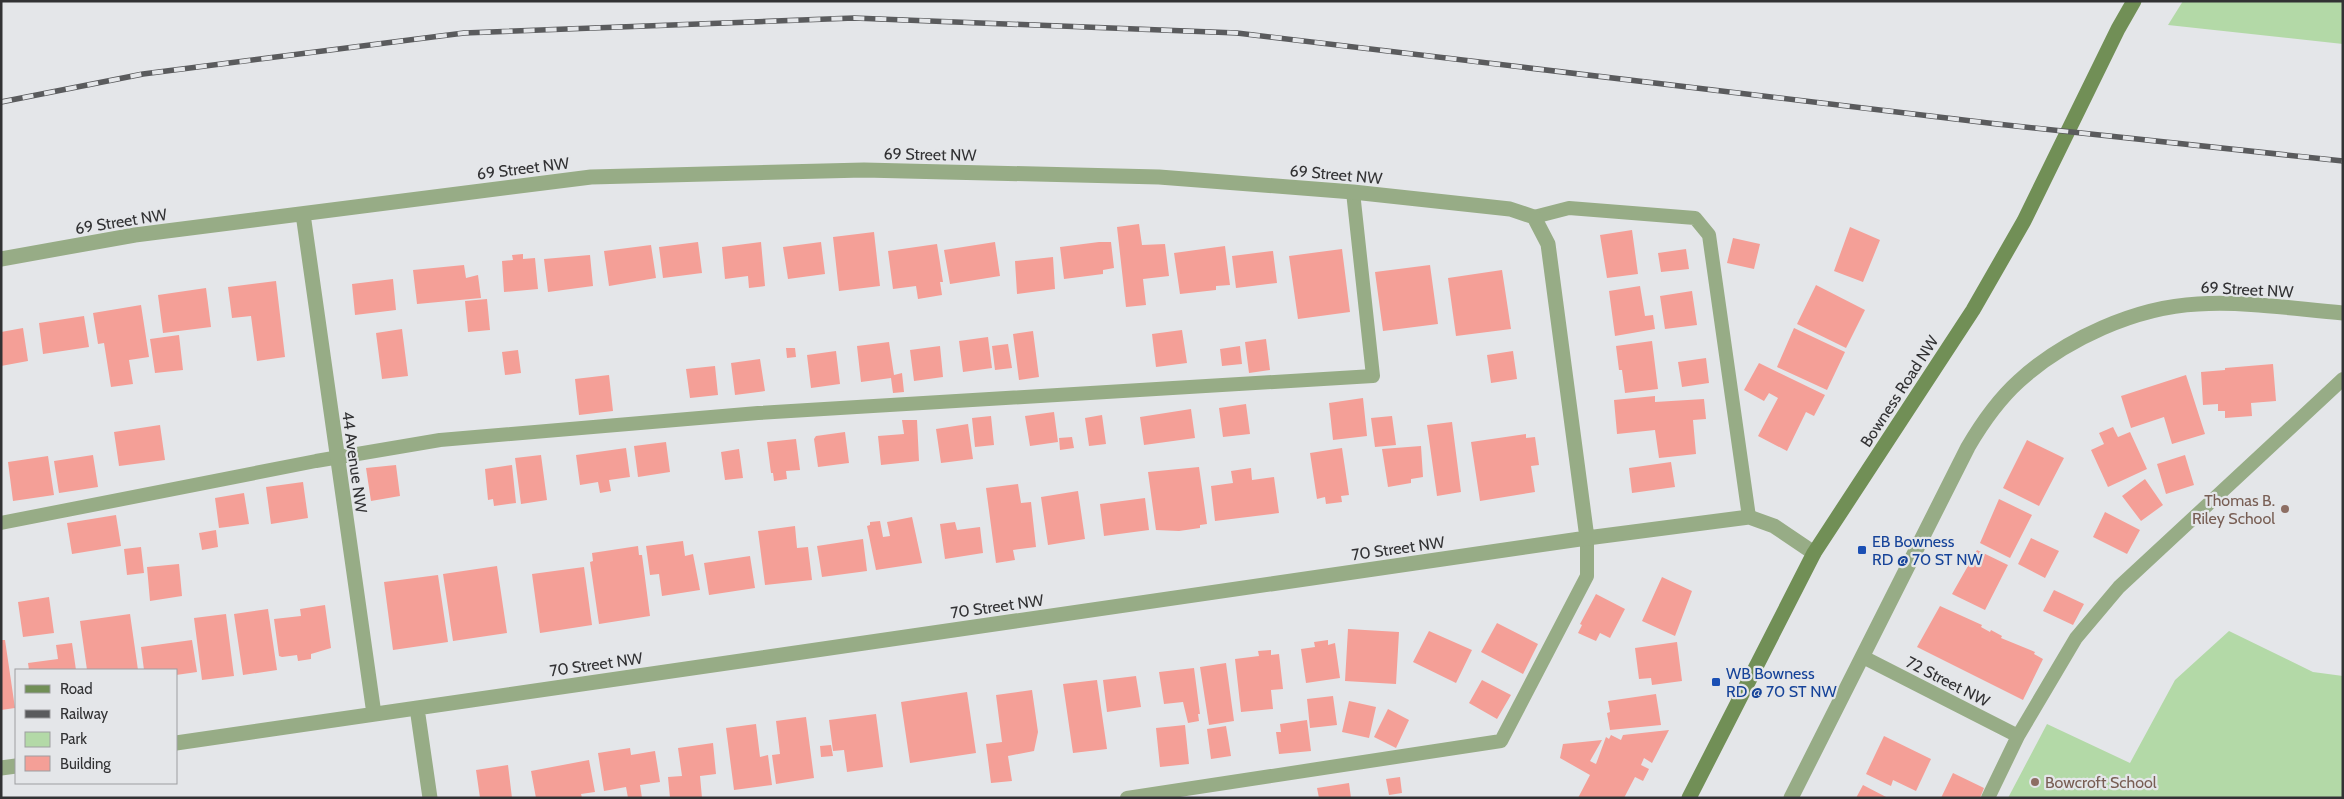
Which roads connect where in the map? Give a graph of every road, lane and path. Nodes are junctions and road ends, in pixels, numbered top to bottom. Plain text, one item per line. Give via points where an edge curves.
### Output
1 (2134, 1) edge
2 (1353, 192) junction
3 (303, 214) junction
4 (1534, 217) junction
5 (1, 259) edge
6 (2343, 313) edge
7 (2343, 379) edge
8 (336, 458) junction
9 (1750, 517) junction
10 (1, 524) edge
11 (1587, 538) junction
12 (1814, 553) junction
13 (1863, 657) junction
14 (417, 708) junction
15 (374, 714) junction
16 (2018, 736) junction
17 (178, 743) edge
18 (15, 766) edge
19 (1, 768) edge
20 (430, 798) edge
21 (1128, 798) edge
22 (1689, 798) edge
23 (1792, 798) edge
24 (1988, 798) edge

1 - 12 street, Bowness Road NW via 2024,221 1973,310
2 - 3 street, 69 Street NW via 1159,177 864,170 591,177
2 - 4 street, 69 Street NW via 1510,209
2 - 8 lane via 1373,376 758,413 440,440
3 - 5 street, 69 Street NW via 135,235
3 - 8 street, 44 Avenue NW
4 - 9 lane via 1569,208 1695,218 1709,235
4 - 11 street via 1548,244
6 - 13 street, 69 Street NW via 2224,303 2178,306 2117,322 2042,362 2019,380 1982,423
7 - 16 lane via 2119,587 2076,638
8 - 10 lane
8 - 15 street, 44 Avenue NW
9 - 11 street, 70 Street NW
9 - 12 street, 70 Street NW via 1774,526
11 - 14 street, 70 Street NW
11 - 21 lane via 1587,576 1501,741
12 - 22 street, Bowness Road NW
13 - 16 lane, 72 Street NW
13 - 23 street
14 - 15 street, 70 Street NW
14 - 20 street
15 - 17 street, 70 Street NW
16 - 24 lane
18 - 19 street

